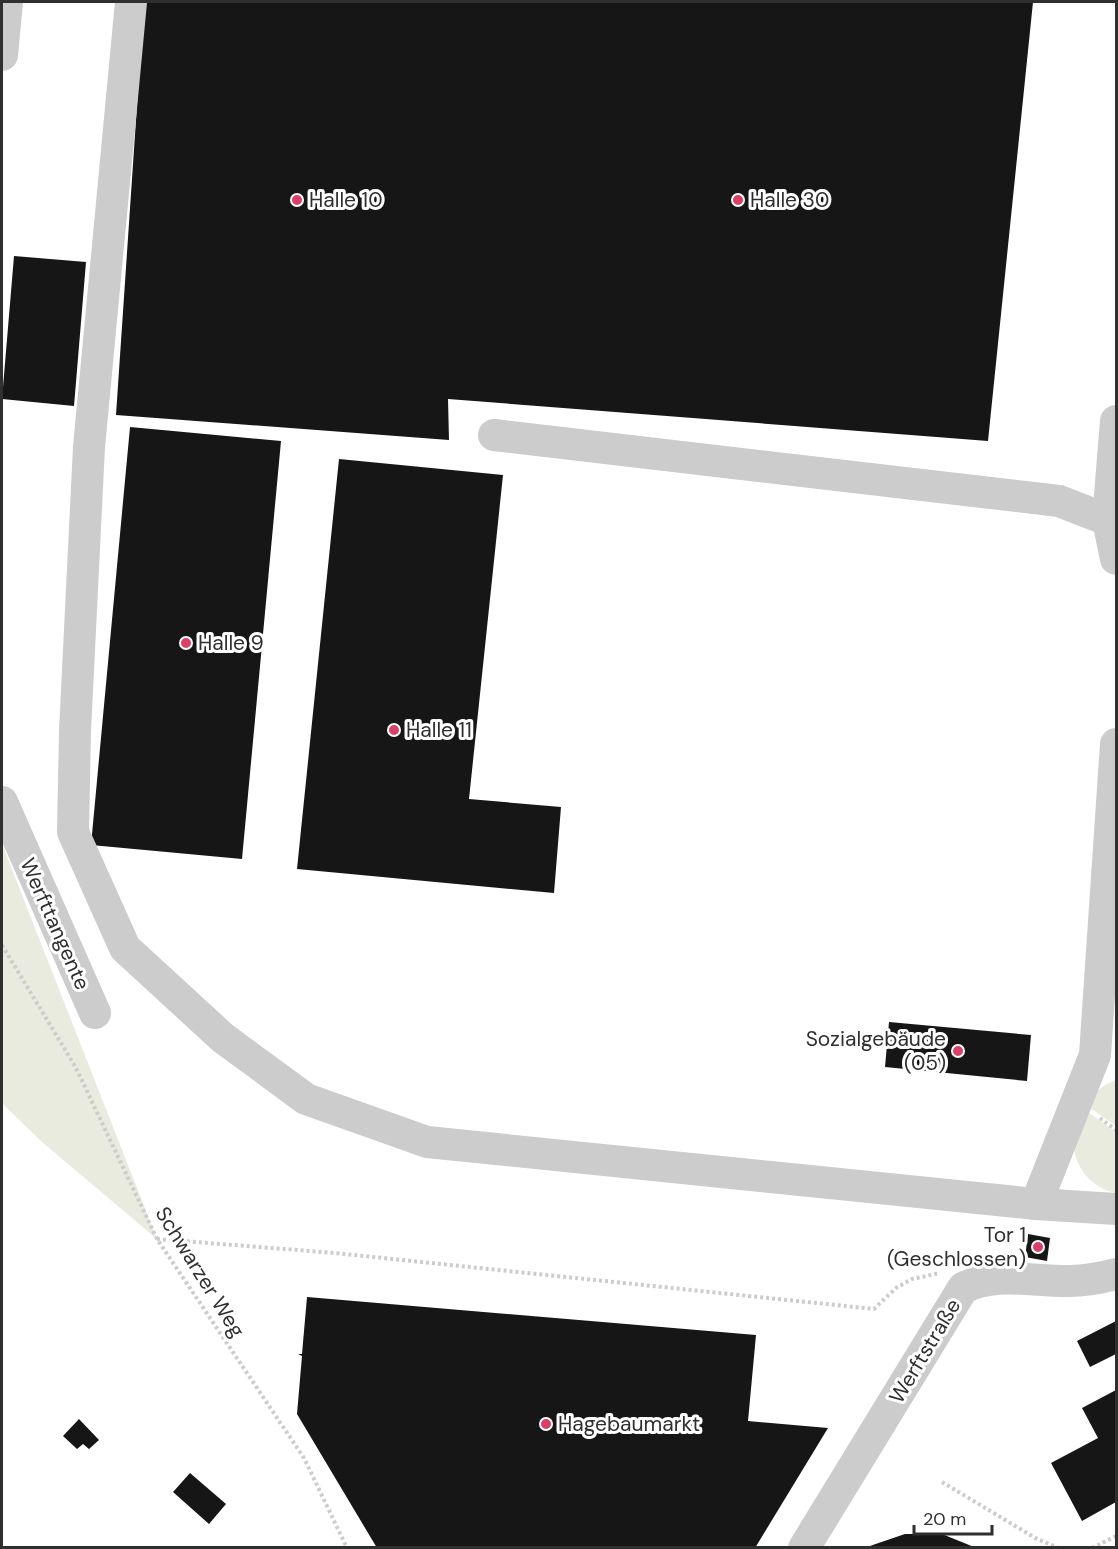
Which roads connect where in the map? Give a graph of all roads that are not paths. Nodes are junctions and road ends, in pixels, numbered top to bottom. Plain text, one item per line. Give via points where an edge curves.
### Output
1 (7, 2) edge
2 (130, 2) edge
3 (2, 55) edge
4 (1116, 421) edge
5 (494, 435) dead end
6 (1108, 520) junction
7 (1116, 558) edge
8 (1116, 744) edge
9 (2, 802) edge
10 (94, 1013) dead end
11 (1106, 1056) edge
12 (1036, 1204) junction
13 (1116, 1209) edge
14 (1116, 1274) edge
15 (804, 1548) edge

1 - 3 street
2 - 12 street via 89,447 73,832 125,948 223,1038 306,1099 427,1142
4 - 6 street
5 - 6 street via 1059,501
6 - 7 street
8 - 11 street
9 - 10 street, Werfttangente
11 - 12 street
12 - 13 street
14 - 15 street, Werftstraße via 1071,1281 976,1281 963,1288

